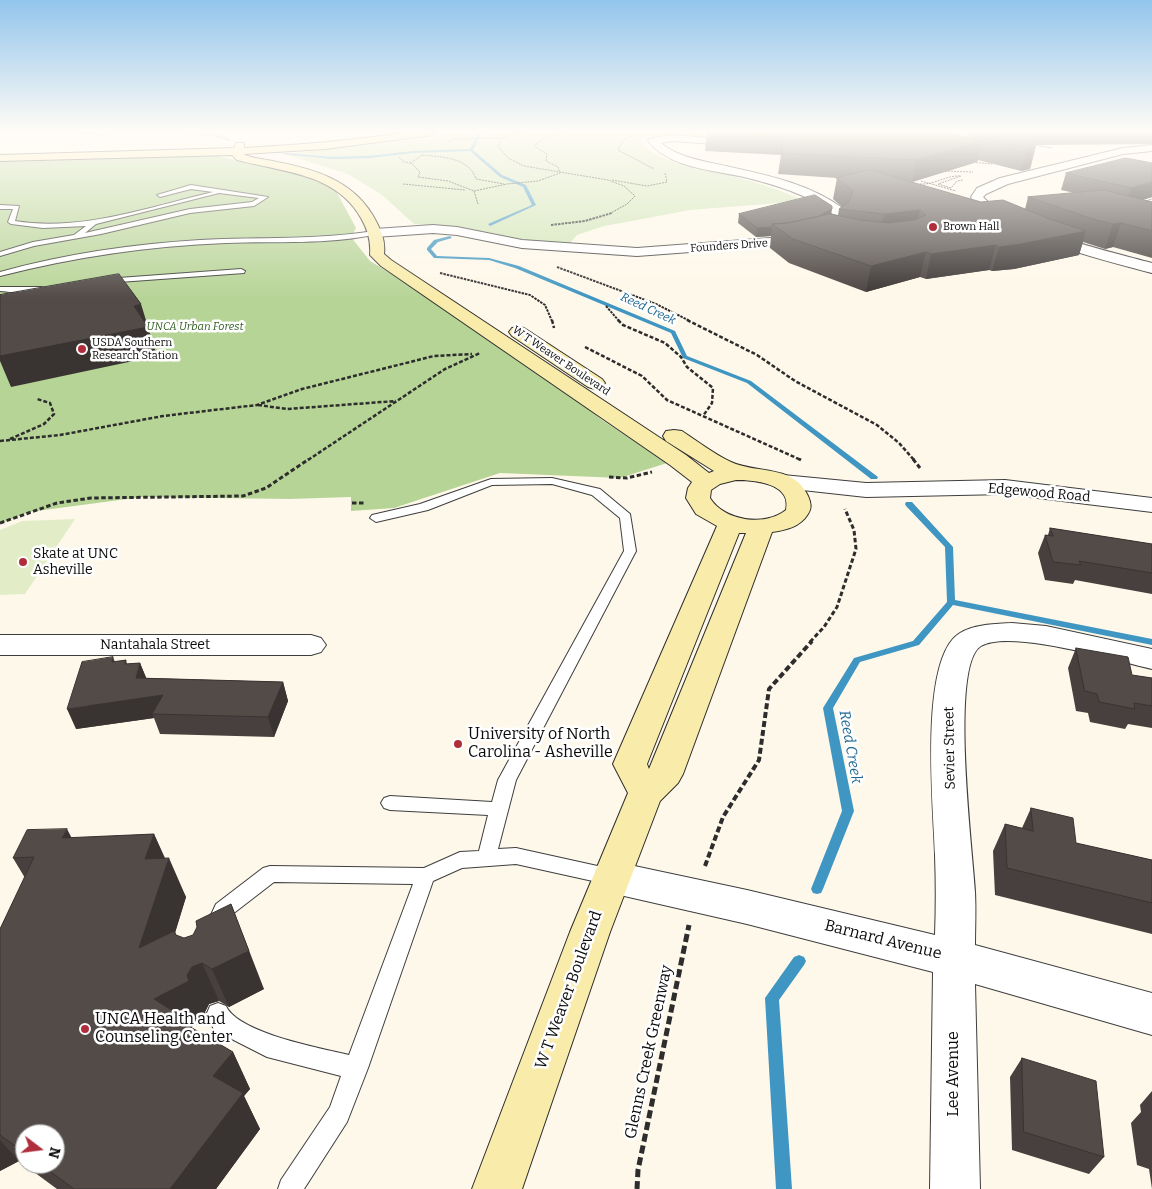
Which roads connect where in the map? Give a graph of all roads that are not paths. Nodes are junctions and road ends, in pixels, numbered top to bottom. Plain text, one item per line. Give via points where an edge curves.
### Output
1 (189, 187) edge
2 (195, 187) edge
3 (341, 187) edge
4 (792, 187) edge
5 (990, 187) edge
6 (234, 192) junction
7 (160, 195) dead end
8 (0, 207) edge
9 (94, 223) junction
10 (75, 237) junction
11 (377, 239) junction
12 (0, 254) edge
13 (1152, 268) edge
14 (242, 271) dead end
15 (0, 274) edge
16 (101, 281) edge
17 (46, 288) edge
18 (0, 289) edge
19 (745, 473) junction
20 (706, 482) junction
21 (783, 482) junction
22 (866, 490) junction
23 (799, 505) junction
24 (1152, 506) edge
25 (376, 518) dead end
26 (730, 524) junction
27 (761, 527) junction
28 (0, 645) edge
29 (311, 645) dead end
30 (1152, 659) edge
31 (645, 793) junction
32 (390, 803) dead end
33 (499, 809) junction
34 (486, 858) junction
35 (425, 876) junction
36 (611, 877) junction
37 (209, 937) edge
38 (954, 958) junction
39 (218, 1013) dead end
40 (1152, 1014) edge
41 (356, 1068) junction
42 (290, 1189) edge
43 (497, 1189) edge
44 (955, 1189) edge

1 - 7 lane
2 - 6 lane
3 - 11 main road, W T Weaver Boulevard via 356,198
4 - 11 street, Founders Drive via 834,207 840,212 838,221 825,233 784,242 638,252 522,244 433,229
5 - 13 street via 977,198 980,204 1005,220
6 - 9 lane
6 - 10 lane via 265,197 254,204 190,211
8 - 9 lane via 16,207 11,222 30,226
9 - 10 lane
10 - 12 lane
11 - 15 lane via 351,237 141,248 62,258
11 - 19 main road, W T Weaver Boulevard via 428,278 537,343 699,453 723,467
11 - 20 main road, W T Weaver Boulevard via 377,255 386,263
14 - 16 lane
17 - 18 lane
19 - 20 main road via 727,474
19 - 21 main road, W T Weaver Boulevard
20 - 26 main road via 698,492 699,504 710,515
21 - 22 street, Edgewood Road
21 - 23 main road via 797,496
22 - 23 street, Edgewood Road via 839,499
22 - 24 street, Edgewood Road via 1005,487
23 - 27 main road via 797,512 784,522
25 - 33 lane via 424,507 491,482 552,481 596,492 626,518 630,551 507,780
26 - 27 main road
26 - 31 main road via 630,764
27 - 31 main road, W T Weaver Boulevard via 666,774
28 - 29 street, Nantahala Street
30 - 38 street, Sevier Street via 1046,635 1012,632 985,634 969,640 956,657 947,725 956,894
31 - 36 main road, W T Weaver Boulevard
32 - 33 lane
33 - 34 lane
34 - 35 lane via 460,860
34 - 36 lane via 516,856
35 - 37 lane via 270,874 223,910
35 - 41 lane
36 - 38 street, Barnard Avenue via 695,894
36 - 43 main road, W T Weaver Boulevard
38 - 40 street, Barnard Avenue
38 - 44 street, Lee Avenue
39 - 41 lane via 222,1022 275,1049
41 - 42 lane via 339,1114

